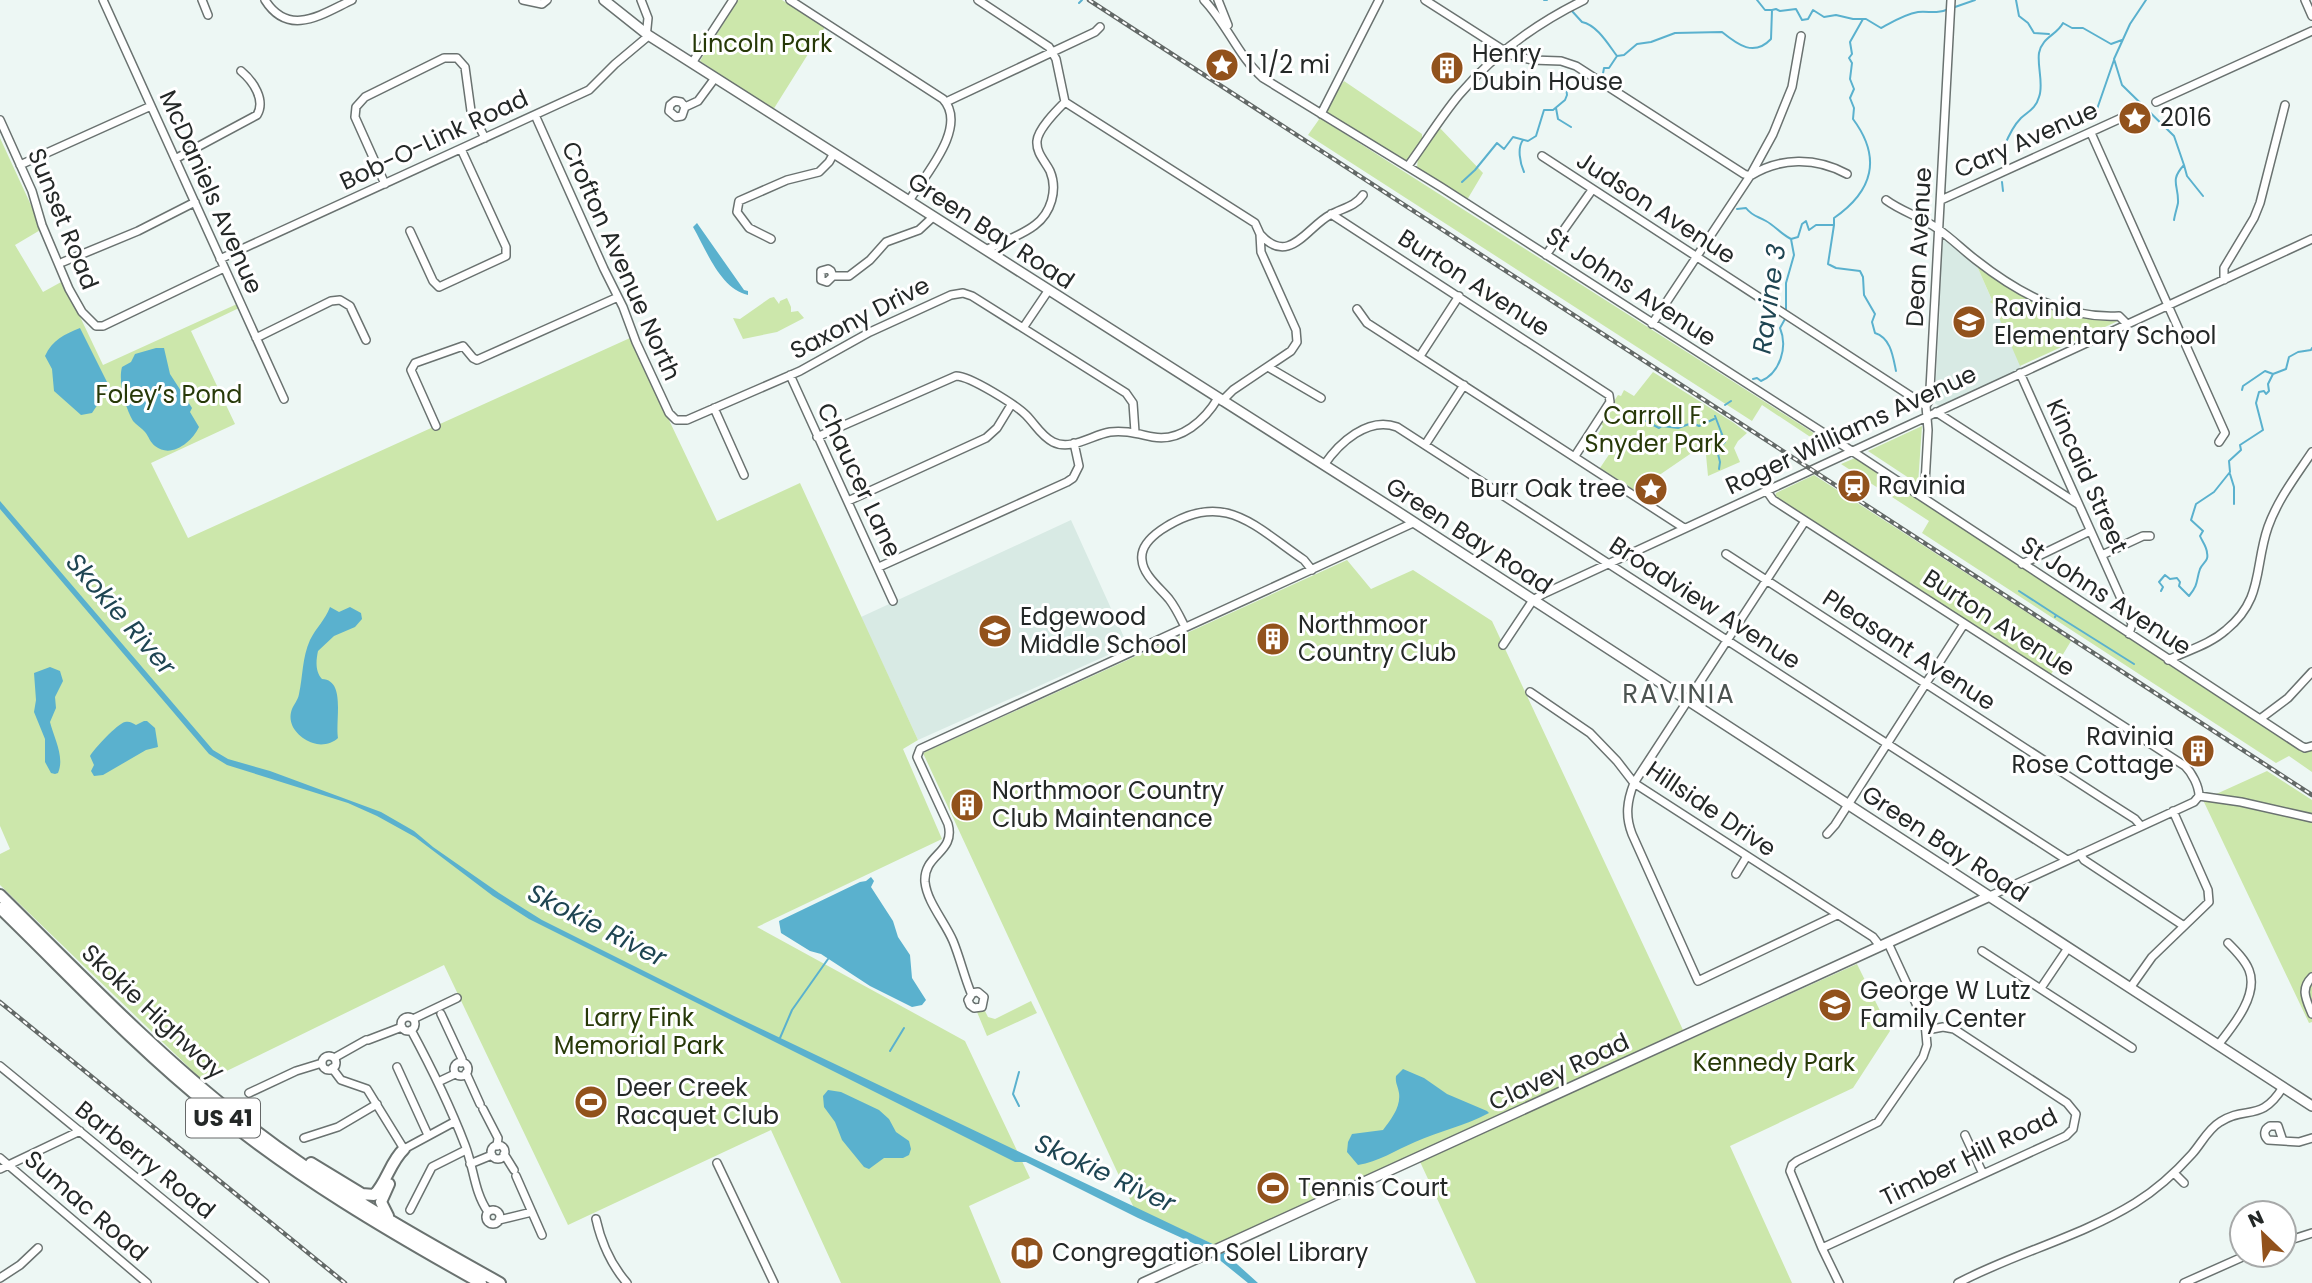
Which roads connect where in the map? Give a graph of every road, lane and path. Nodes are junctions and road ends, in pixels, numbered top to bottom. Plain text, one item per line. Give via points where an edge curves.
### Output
1 (103, 0) edge
2 (202, 0) edge
3 (265, 0) edge
4 (352, 0) edge
5 (523, 0) edge
6 (547, 0) edge
7 (604, 0) edge
8 (641, 0) edge
9 (733, 0) edge
10 (790, 0) edge
11 (978, 0) edge
12 (1204, 0) edge
13 (1218, 0) edge
14 (1379, 0) edge
15 (1426, 0) edge
16 (1584, 0) edge
17 (1951, 0) edge
18 (2305, 0) edge
19 (208, 15) dead end
20 (2312, 16) edge
21 (1100, 27) dead end
22 (2312, 31) edge
23 (648, 35) junction
24 (1801, 36) dead end
25 (1233, 39) junction
26 (1052, 51) junction
27 (1504, 51) junction
28 (692, 63) junction
29 (241, 71) dead end
30 (715, 78) junction
31 (946, 102) junction
32 (1065, 102) junction
33 (2156, 103) dead end
34 (2285, 105) dead end
35 (151, 106) junction
36 (685, 107) dead end
37 (1321, 114) junction
38 (2127, 115) dead end
39 (535, 116) junction
40 (0, 120) edge
41 (2091, 133) junction
42 (485, 138) junction
43 (461, 149) junction
44 (834, 153) junction
45 (1542, 156) dead end
46 (175, 159) junction
47 (20, 165) junction
48 (1408, 166) junction
49 (1847, 174) dead end
50 (1750, 176) junction
51 (385, 184) junction
52 (1592, 190) junction
53 (1363, 195) dead end
54 (1886, 200) dead end
55 (1941, 200) junction
56 (909, 201) junction
57 (195, 202) junction
58 (1331, 214) junction
59 (933, 217) junction
60 (1939, 229) junction
61 (410, 231) dead end
62 (1260, 234) junction
63 (771, 239) dead end
64 (2312, 239) edge
65 (1278, 246) junction
66 (986, 250) junction
67 (1546, 256) junction
68 (1696, 256) junction
69 (220, 259) junction
70 (1266, 261) junction
71 (63, 262) dead end
72 (224, 268) junction
73 (834, 276) dead end
74 (2224, 280) junction
75 (1048, 291) junction
76 (1459, 296) junction
77 (618, 297) junction
78 (2168, 305) junction
79 (1357, 309) dead end
80 (1652, 324) junction
81 (2127, 324) junction
82 (1023, 328) junction
83 (256, 338) junction
84 (366, 340) dead end
85 (1420, 356) junction
86 (1268, 367) junction
87 (2020, 373) junction
88 (790, 375) junction
89 (1464, 385) junction
90 (1321, 398) dead end
91 (284, 399) dead end
92 (1220, 400) junction
93 (1011, 405) junction
94 (1926, 406) junction
95 (714, 408) junction
96 (1936, 412) junction
97 (1927, 416) junction
98 (676, 420) joint
99 (436, 425) dead end
100 (1135, 432) junction
101 (817, 437) junction
102 (2219, 442) dead end
103 (1074, 443) junction
104 (1425, 445) junction
105 (1852, 451) junction
106 (2312, 452) edge
107 (1575, 456) junction
108 (1324, 465) junction
109 (744, 475) dead end
110 (1766, 491) junction
111 (1919, 494) junction
112 (848, 501) junction
113 (2078, 504) junction
114 (1805, 521) junction
115 (1413, 523) junction
116 (1684, 528) junction
117 (2090, 531) junction
118 (2150, 536) dead end
119 (1726, 554) dead end
120 (2102, 555) junction
121 (1608, 563) junction
122 (2022, 564) junction
123 (879, 567) junction
124 (1312, 570) junction
125 (1766, 580) junction
126 (1533, 600) junction
127 (893, 601) dead end
128 (1965, 624) junction
129 (1185, 627) junction
130 (2129, 634) junction
131 (1727, 640) junction
132 (1503, 645) dead end
133 (2168, 660) junction
134 (2312, 672) edge
135 (1926, 684) junction
136 (1530, 692) dead end
137 (1687, 700) junction
138 (2260, 719) junction
139 (1886, 744) junction
140 (2308, 746) edge
141 (1634, 783) junction
142 (2199, 796) junction
143 (1847, 804) junction
144 (2173, 811) junction
145 (2312, 818) edge
146 (2141, 826) junction
147 (1827, 834) dead end
148 (2080, 854) junction
149 (1747, 856) junction
150 (2067, 860) junction
151 (1736, 874) dead end
152 (0, 895) edge
153 (1990, 896) junction
154 (0, 908) edge
155 (1837, 915) junction
156 (2184, 926) junction
157 (2228, 943) dead end
158 (1884, 944) junction
159 (2068, 948) junction
160 (1982, 951) dead end
161 (2312, 976) edge
162 (2041, 988) junction
163 (2130, 988) junction
164 (972, 994) dead end
165 (457, 998) dead end
166 (442, 1014) dead end
167 (2312, 1014) edge
168 (413, 1019) junction
169 (402, 1027) junction
170 (411, 1030) junction
171 (1927, 1030) junction
172 (2218, 1045) junction
173 (2132, 1048) dead end
174 (334, 1058) junction
175 (322, 1063) junction
176 (461, 1063) junction
177 (0, 1066) edge
178 (397, 1067) dead end
179 (332, 1068) junction
180 (466, 1073) junction
181 (456, 1074) junction
182 (438, 1082) junction
183 (2283, 1087) junction
184 (249, 1093) dead end
185 (377, 1104) junction
186 (2312, 1106) edge
187 (242, 1121) junction
188 (454, 1122) junction
189 (80, 1131) junction
190 (428, 1135) junction
191 (1965, 1135) dead end
192 (304, 1138) dead end
193 (2312, 1138) edge
194 (2283, 1141) dead end
195 (498, 1146) junction
196 (404, 1149) junction
197 (466, 1150) junction
198 (504, 1154) junction
199 (492, 1155) junction
200 (0, 1158) edge
201 (718, 1163) dead end
202 (470, 1164) junction
203 (9, 1165) junction
204 (0, 1169) edge
205 (2174, 1172) junction
206 (1983, 1174) junction
207 (2184, 1183) dead end
208 (528, 1203) junction
209 (410, 1210) dead end
210 (532, 1212) junction
211 (517, 1214) junction
212 (596, 1219) dead end
213 (395, 1223) junction
214 (542, 1234) dead end
215 (38, 1248) dead end
216 (1822, 1248) junction
217 (2228, 1263) edge
218 (0, 1278) edge
219 (147, 1283) edge
220 (265, 1283) edge
221 (481, 1283) edge
222 (500, 1283) edge
223 (627, 1283) edge
224 (774, 1283) edge
225 (1143, 1283) edge
226 (1839, 1283) edge
227 (1958, 1283) edge
228 (2184, 1283) edge

1 - 35 street, McDaniels Avenue
2 - 19 street
3 - 4 street via 282,17 302,21
5 - 6 street via 542,4
7 - 23 main road, Green Bay Road
8 - 23 street
9 - 28 street
10 - 31 street
11 - 26 street
12 - 25 street, St Johns Avenue
13 - 25 street
14 - 37 street
15 - 27 street
16 - 27 street
17 - 55 street, Dean Avenue
18 - 20 street
21 - 26 street
22 - 33 street
23 - 28 main road, Green Bay Road
23 - 39 street, Bob-O-Link Road via 589,90
24 - 50 street via 1785,107
25 - 37 street, St Johns Avenue via 1254,70
26 - 31 street
26 - 32 street
27 - 48 street via 1458,96
27 - 50 street via 1519,58 1576,66
28 - 30 main road, Green Bay Road
29 - 46 street via 250,78 261,101 257,115
30 - 36 street via 698,101
30 - 44 main road, Green Bay Road
31 - 56 street via 949,137
32 - 62 street via 1253,221
32 - 66 street via 1038,138 1038,151 1053,187 1046,213 1034,226
34 - 74 street via 2260,203 2224,268
35 - 46 street, McDaniels Avenue
35 - 47 street
37 - 48 street, St Johns Avenue
38 - 41 street, Cary Avenue
39 - 42 street, Bob-O-Link Road
39 - 77 street, Crofton Avenue North
40 - 47 street, Sunset Road
41 - 55 street, Cary Avenue
41 - 78 street
42 - 43 street, Bob-O-Link Road
42 - 51 street via 471,111 465,67 457,58 444,58 357,105 355,117
43 - 51 street, Bob-O-Link Road
43 - 61 street via 506,256 439,287
44 - 56 main road, Green Bay Road
44 - 63 street via 819,172 739,201 737,212 749,228
45 - 52 street, Judson Avenue
46 - 57 street, McDaniels Avenue
47 - 72 street, Sunset Road via 69,289 97,327
48 - 67 street, St Johns Avenue
49 - 50 street via 1805,161 1783,163
50 - 68 street
51 - 69 street, Bob-O-Link Road
52 - 67 street
52 - 68 street, Judson Avenue
53 - 58 street
54 - 60 street
55 - 60 street, Dean Avenue
56 - 59 main road, Green Bay Road
57 - 69 street, McDaniels Avenue
57 - 71 street via 138,232
58 - 65 street via 1304,237
58 - 76 street, Burton Avenue
59 - 66 main road, Green Bay Road
59 - 73 street via 919,230 886,242 849,276
60 - 81 street via 1992,272 2038,300 2075,313 2119,316
60 - 94 street, Dean Avenue
62 - 65 street
62 - 70 street
64 - 74 street, Roger Williams Avenue
65 - 70 street
66 - 75 main road, Green Bay Road
67 - 80 street, St Johns Avenue
68 - 80 street
68 - 94 street, Judson Avenue
69 - 72 street, McDaniels Avenue
70 - 86 street via 1298,338 1291,351
72 - 83 street, McDaniels Avenue
74 - 78 street, Roger Williams Avenue
75 - 82 street
75 - 92 main road, Green Bay Road
76 - 85 street
76 - 107 street, Burton Avenue via 1609,395 1611,401
77 - 98 street, Crofton Avenue North
77 - 99 street via 477,360 463,346 415,363 411,370
78 - 81 street, Roger Williams Avenue
78 - 102 street via 2225,433
79 - 85 street via 1367,323
80 - 105 street, St Johns Avenue
81 - 87 street, Roger Williams Avenue
82 - 88 street, Saxony Drive via 972,296 956,293
82 - 100 street, Saxony Drive via 1126,393 1133,403
83 - 84 street via 340,300 351,306
83 - 91 street, McDaniels Avenue
85 - 89 street
86 - 90 street
86 - 92 street
87 - 96 street, Roger Williams Avenue
87 - 113 street, Kincaid Street
88 - 95 street, Saxony Drive
88 - 101 street, Chaucer Lane
89 - 104 street
89 - 107 street
92 - 100 street via 1203,420 1174,435 1155,438
92 - 108 main road, Green Bay Road
93 - 101 street via 970,379 953,376
93 - 103 street via 1050,441
93 - 112 street via 986,438
94 - 97 street, Dean Avenue
95 - 98 street, Saxony Drive
95 - 109 street
96 - 97 street, Roger Williams Avenue
96 - 113 street
97 - 105 street, Roger Williams Avenue
97 - 111 street, Dean Avenue via 1925,484
100 - 103 street via 1109,432
101 - 112 street, Chaucer Lane
103 - 123 street via 1079,466 1067,482
104 - 108 street, Broadview Avenue via 1397,427 1379,425 1344,440
104 - 121 street, Broadview Avenue
105 - 110 street, Roger Williams Avenue
105 - 111 street, St Johns Avenue
106 - 133 street via 2275,510 2247,606 2214,640
107 - 116 street
108 - 115 main road, Green Bay Road
110 - 114 street, Burton Avenue
110 - 116 street, Roger Williams Avenue
111 - 122 street, St Johns Avenue
112 - 123 street, Chaucer Lane
113 - 117 street, Kincaid Street
114 - 125 street
114 - 128 street, Burton Avenue
115 - 124 street
115 - 126 main road, Green Bay Road
116 - 121 street, Roger Williams Avenue
117 - 120 street, Kincaid Street
117 - 122 street
118 - 120 street
119 - 125 street, Pleasant Avenue
120 - 130 street, Kincaid Street via 2132,624
121 - 126 street, Roger Williams Avenue
121 - 131 street, Broadview Avenue
122 - 130 street, St Johns Avenue
123 - 127 street, Chaucer Lane
124 - 129 street
124 - 129 street via 1308,562 1230,512 1210,510 1185,518 1147,542 1142,560
125 - 131 street
125 - 135 street, Pleasant Avenue
126 - 132 street
126 - 137 main road, Green Bay Road
128 - 135 street
128 - 142 street, Burton Avenue via 2185,766
129 - 164 street via 919,751 950,834 928,866 925,880
130 - 133 street, St Johns Avenue
131 - 137 street
131 - 139 street, Broadview Avenue
133 - 138 street, St Johns Avenue
134 - 138 street
135 - 139 street
135 - 146 street, Pleasant Avenue
136 - 141 street, Hillside Drive via 1590,733
137 - 141 street
137 - 143 main road, Green Bay Road
138 - 140 street, St Johns Avenue
139 - 143 street
139 - 150 street, Broadview Avenue
141 - 149 street, Hillside Drive
141 - 155 street via 1628,803 1629,826 1698,981
142 - 144 street
142 - 145 street
143 - 147 street
143 - 153 main road, Green Bay Road
144 - 146 street
144 - 156 street via 2210,896 2205,908
146 - 148 street
148 - 150 street
148 - 156 street
149 - 151 street
149 - 155 street, Hillside Drive
150 - 153 street
152 - 187 highway, Skokie Highway / US 41 via 163,1053
153 - 158 main road, Clavey Road
153 - 159 main road, Green Bay Road
154 - 221 highway, Skokie Highway / US 41 via 145,1050 251,1139 352,1209
155 - 158 street, Hillside Drive
156 - 163 street via 2151,957
157 - 172 street via 2248,967 2252,986
158 - 171 street
158 - 225 main road, Clavey Road
159 - 162 street
159 - 163 main road, Green Bay Road
160 - 162 street
161 - 167 street via 2304,990
162 - 173 street
163 - 172 main road, Green Bay Road
165 - 168 street
166 - 176 street
168 - 169 street via 404,1018
168 - 170 street
169 - 170 street
169 - 174 street
170 - 182 street
171 - 206 street, Timber Hill Road via 1954,1029 2074,1111 2075,1124 2066,1136
171 - 216 street via 1923,1057 1878,1122 1792,1165 1790,1175
172 - 183 main road, Green Bay Road
174 - 175 street via 327,1056
174 - 179 street
175 - 179 street
175 - 184 street
176 - 180 street
176 - 181 street via 455,1065
177 - 189 street, Barberry Road
178 - 190 street
179 - 185 street via 341,1080 368,1089
180 - 181 street
180 - 195 street
181 - 182 street
182 - 188 street
183 - 186 main road, Green Bay Road
183 - 205 street via 2266,1107 2216,1124
185 - 192 street via 338,1127
185 - 196 street
187 - 196 highway via 369,1196 379,1190
187 - 213 highway, Skokie Highway / US 41 via 321,1178
188 - 190 street
188 - 197 street
189 - 203 street
189 - 220 street, Barberry Road
190 - 196 street
191 - 206 street
193 - 194 street
195 - 198 street
195 - 199 street
196 - 213 highway via 381,1202
197 - 202 street
197 - 209 street via 432,1167
198 - 199 street via 497,1159
198 - 208 street
199 - 202 street
200 - 203 street, Sumac Road
201 - 224 street
202 - 211 street via 488,1212 497,1212 499,1220
203 - 204 street
203 - 219 street, Sumac Road
205 - 207 street
205 - 227 street via 2115,1215
206 - 216 street, Timber Hill Road
208 - 210 street
208 - 211 street
210 - 211 street
210 - 214 street
212 - 223 street via 609,1256
213 - 222 highway, Skokie Highway / US 41
215 - 218 street
216 - 226 street
217 - 228 street

